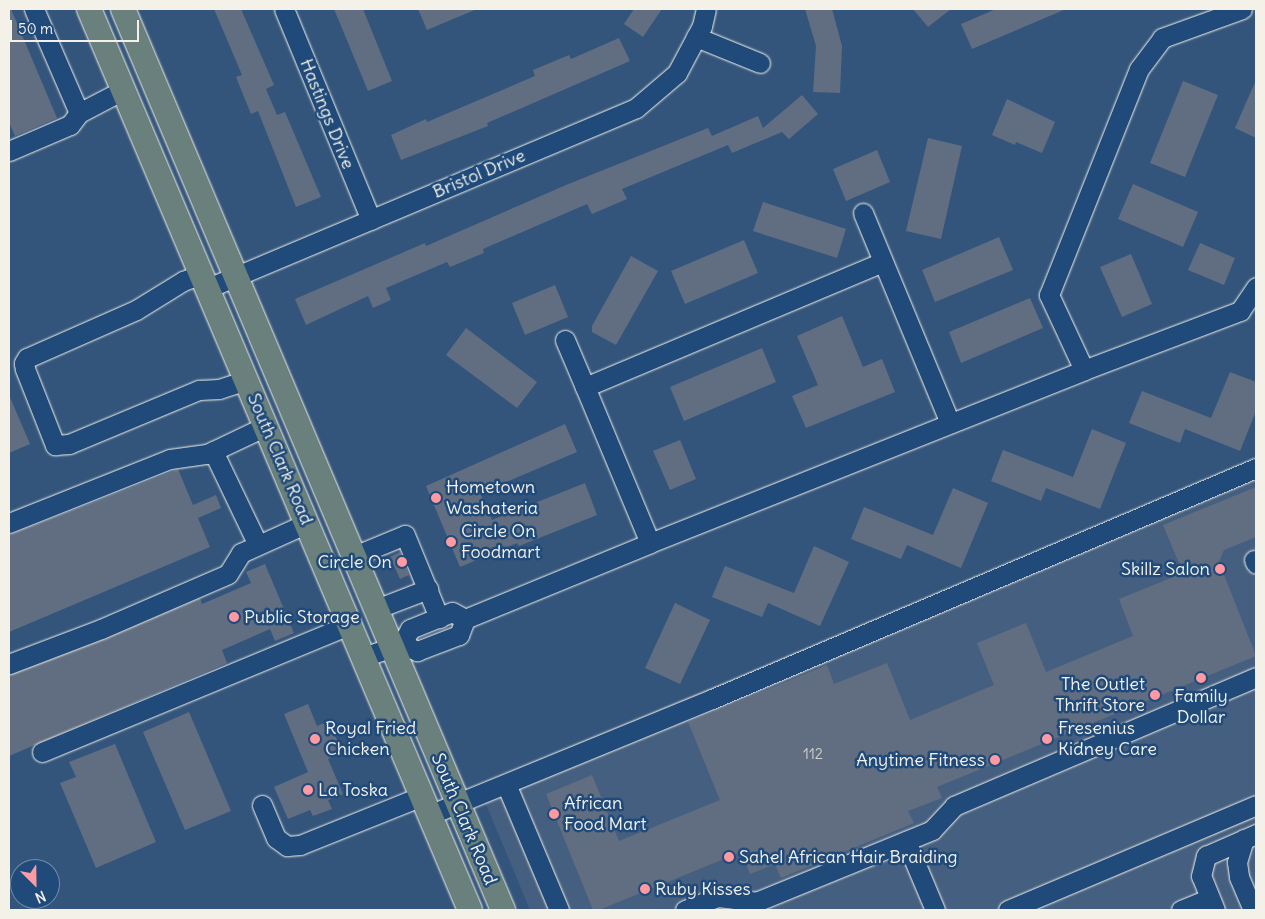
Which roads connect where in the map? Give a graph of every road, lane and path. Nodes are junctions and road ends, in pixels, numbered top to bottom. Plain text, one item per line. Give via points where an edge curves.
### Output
1 (34, 9) edge
2 (89, 9) edge
3 (124, 9) edge
4 (284, 9) edge
5 (706, 9) edge
6 (1242, 9) edge
7 (696, 37) junction
8 (760, 63) dead end
9 (123, 90) junction
10 (79, 114) junction
11 (9, 151) edge
12 (863, 213) dead end
13 (371, 220) junction
14 (883, 262) junction
15 (236, 276) junction
16 (205, 281) junction
17 (1256, 287) edge
18 (565, 340) dead end
19 (1084, 370) junction
20 (246, 380) junction
21 (585, 387) junction
22 (950, 424) junction
23 (266, 426) junction
24 (213, 451) junction
25 (1256, 468) edge
26 (9, 523) edge
27 (307, 523) junction
28 (650, 543) junction
29 (258, 545) junction
30 (354, 556) junction
31 (428, 589) junction
32 (376, 609) junction
33 (438, 618) junction
34 (465, 619) junction
35 (349, 625) junction
36 (397, 646) junction
37 (363, 657) junction
38 (9, 664) edge
39 (1256, 677) edge
40 (42, 752) dead end
41 (506, 784) junction
42 (458, 803) junction
43 (1256, 804) edge
44 (262, 806) dead end
45 (426, 806) junction
46 (1250, 837) edge
47 (906, 841) junction
48 (1212, 904) edge
49 (758, 906) edge
50 (470, 910) edge
51 (503, 910) edge
52 (559, 910) edge
53 (685, 910) edge
54 (935, 910) edge
55 (1008, 910) edge
56 (1181, 910) edge
57 (1253, 910) edge

1 - 10 street
2 - 9 main road, South Clark Road
3 - 15 main road, South Clark Road
4 - 13 street, Hastings Drive
5 - 7 street, Bristol Drive
6 - 19 street via 1162,38 1139,69 1049,295
7 - 8 street
7 - 13 street, Bristol Drive via 677,73 636,108
9 - 10 street
9 - 16 main road, South Clark Road
10 - 11 street via 70,126
12 - 14 street
13 - 15 street, Bristol Drive
14 - 21 street
14 - 22 street
15 - 16 street, Bristol Drive
15 - 30 main road, South Clark Road
16 - 20 main road, South Clark Road
16 - 20 street, Bristol Drive via 183,281 136,310 27,358 25,368 55,445 69,444 199,390 219,389
17 - 19 street via 1240,312
18 - 21 street
19 - 22 street
20 - 23 main road, South Clark Road
21 - 28 street
22 - 28 street
23 - 24 street
23 - 27 main road, South Clark Road
24 - 26 street via 170,458
24 - 29 street
25 - 41 street via 712,700
27 - 29 street
27 - 35 main road, South Clark Road
28 - 34 street
29 - 38 street via 241,553 228,574 101,629
30 - 31 street via 405,535
30 - 32 main road, South Clark Road
31 - 32 street
31 - 33 street
32 - 36 main road, South Clark Road
33 - 34 street via 452,612
33 - 36 street via 410,629
34 - 36 street via 459,635 417,652
35 - 37 main road, South Clark Road
35 - 40 street
36 - 37 street
36 - 42 main road, South Clark Road
37 - 45 main road, South Clark Road
39 - 47 street via 954,806 932,830
41 - 42 street
41 - 52 street
42 - 45 street
42 - 51 main road, South Clark Road
43 - 55 street
44 - 45 street via 276,838 287,846 300,845
45 - 50 main road, South Clark Road
46 - 48 street via 1206,856 1201,876
46 - 57 street via 1237,862
47 - 49 street
47 - 54 street
48 - 56 street
49 - 53 street via 718,897

